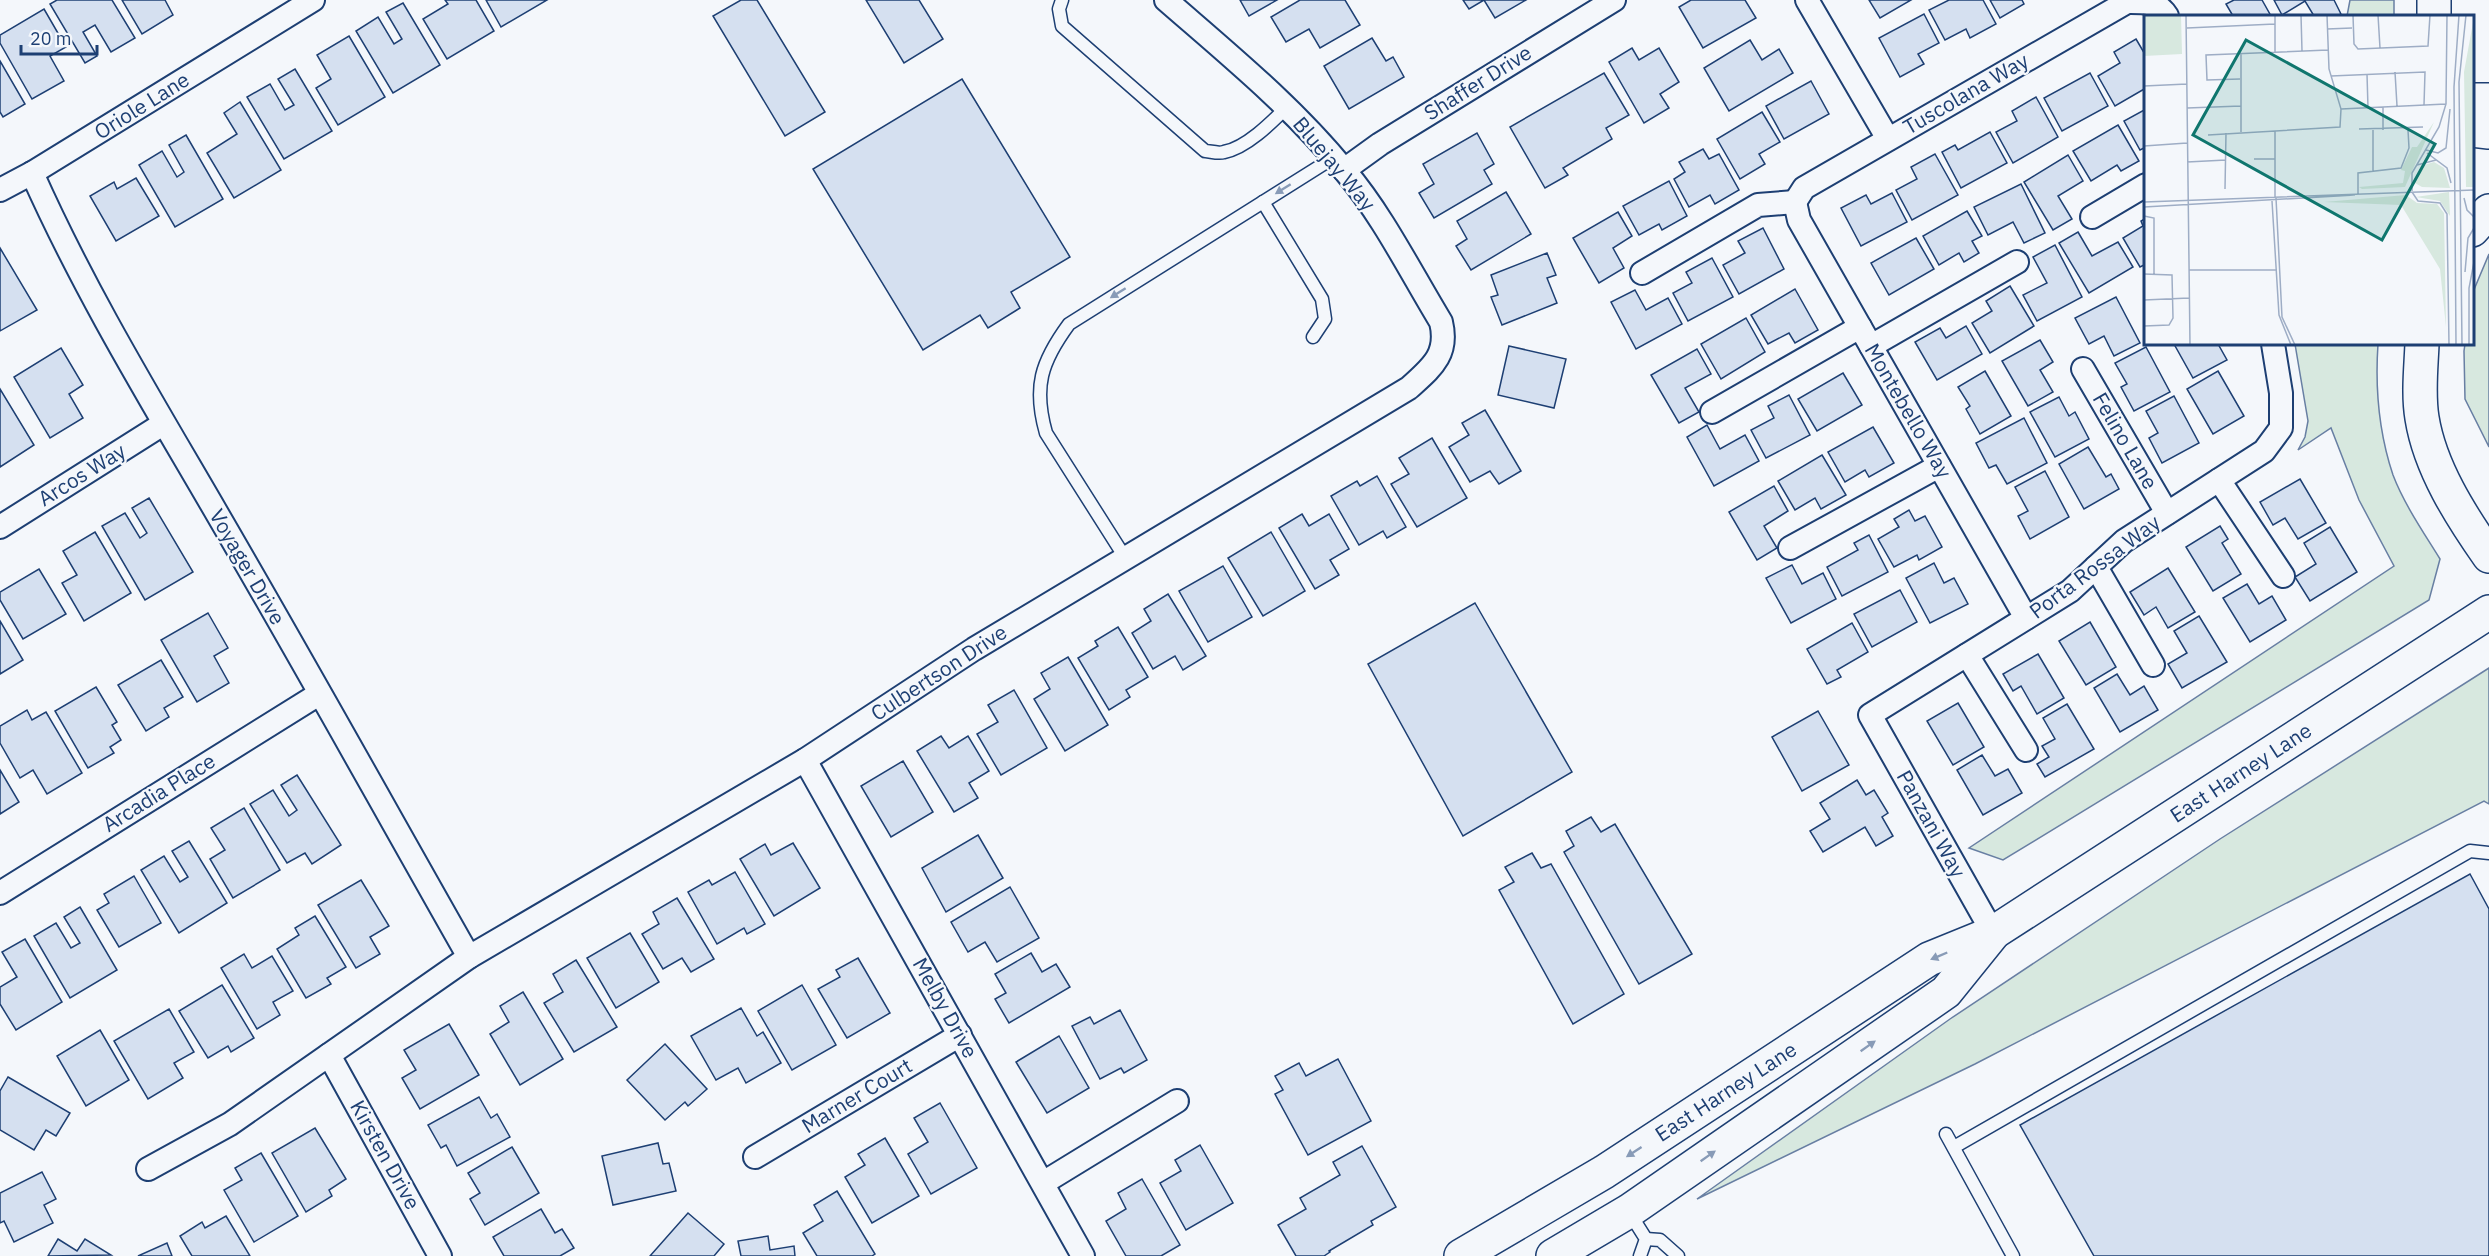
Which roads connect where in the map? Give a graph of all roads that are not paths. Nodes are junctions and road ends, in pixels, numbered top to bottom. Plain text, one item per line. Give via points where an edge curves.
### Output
1 (313, 0) edge
2 (1062, 0) edge
3 (1166, 0) edge
4 (1614, 0) edge
5 (1807, 0) edge
6 (2146, 1) edge
7 (2166, 15) edge
8 (1286, 108) junction
9 (2474, 130) edge
10 (2489, 132) edge
11 (1888, 139) junction
12 (1339, 164) junction
13 (32, 173) junction
14 (2144, 186) edge
15 (0, 190) edge
16 (1263, 202) junction
17 (1796, 202) junction
18 (2489, 211) edge
19 (2092, 217) dead end
20 (2474, 228) edge
21 (2017, 262) dead end
22 (1642, 273) dead end
23 (1865, 336) junction
24 (1313, 337) dead end
25 (2273, 345) edge
26 (2422, 345) edge
27 (2083, 369) dead end
28 (1409, 388) joint
29 (1712, 412) dead end
30 (163, 424) junction
31 (1939, 466) junction
32 (2219, 480) junction
33 (2167, 513) junction
34 (0, 527) edge
35 (1790, 548) dead end
36 (2489, 556) edge
37 (1126, 559) junction
38 (2096, 567) junction
39 (2283, 576) dead end
40 (2489, 612) edge
41 (2026, 618) junction
42 (1967, 655) junction
43 (2153, 665) dead end
44 (319, 694) junction
45 (1870, 715) joint
46 (2026, 750) dead end
47 (805, 760) junction
48 (2489, 853) edge
49 (0, 893) edge
50 (1993, 933) junction
51 (469, 957) junction
52 (960, 1035) junction
53 (328, 1055) junction
54 (1177, 1101) dead end
55 (1946, 1134) dead end
56 (1954, 1147) junction
57 (755, 1157) dead end
58 (148, 1169) dead end
59 (1043, 1183) junction
60 (1629, 1211) junction
61 (1646, 1239) junction
62 (440, 1256) edge
63 (1083, 1256) edge
64 (1461, 1256) edge
65 (1553, 1256) edge
66 (1640, 1256) edge
67 (1678, 1256) edge
68 (2013, 1256) edge

1 - 13 street, Oriole Lane
2 - 8 lane via 1062,26 1205,151 1224,152 1250,139
3 - 8 street, Bluejay Way
4 - 12 street, Shaffer Drive via 1380,144
5 - 11 street
6 - 7 street via 2163,9
6 - 11 street, Tuscolana Way via 2127,2
8 - 12 street, Bluejay Way
9 - 10 main road
11 - 17 street, Tuscolana Way via 1804,188
12 -> 16 lane
12 - 28 street, Bluejay Way via 1370,204 1441,322 1444,333 1436,364
13 - 15 street, Oriole Lane
13 - 30 street, Voyager Drive via 54,223
14 - 19 street
16 - 24 lane via 1322,298 1325,319
16 -> 37 lane via 1069,324 1054,344 1040,381 1039,410 1046,433
17 - 22 street via 1758,205
17 - 23 street, Montebello Way via 1799,220
18 - 20 main road
21 - 23 street
23 - 29 street
23 - 31 street, Montebello Way
25 - 32 street, Porta Rossa Way via 2281,393 2281,428 2264,451
26 - 36 main road via 2422,418 2432,455 2446,486
27 - 33 street, Felino Lane
28 - 37 street, Culbertson Drive
30 - 34 street, Arcos Way
30 - 44 street, Voyager Drive
31 - 35 street
31 - 41 street, Montebello Way
32 - 33 street, Porta Rossa Way
32 - 39 street
33 - 38 street, Porta Rossa Way via 2124,541
37 - 47 street, Culbertson Drive via 974,649
38 - 41 street, Porta Rossa Way via 2070,591
38 - 43 street
40 - 50 main road, East Harney Lane
41 - 42 street, Porta Rossa Way
42 - 45 street, Porta Rossa Way
42 - 46 street
44 - 49 street, Arcadia Place
44 - 51 street, Voyager Drive
45 - 50 street, Panzani Way
47 - 51 street, Culbertson Drive
47 - 52 street, Melby Drive
48 - 56 lane via 2470,851
60 -> 50 main road, East Harney Lane via 1946,992
50 -> 64 main road, East Harney Lane via 1929,959 1604,1172
51 - 53 street, Culbertson Drive
52 - 57 street, Marner Court
52 - 59 street, Melby Drive
53 - 58 street, Culbertson Drive via 230,1124
53 - 62 street, Kirsten Drive
54 - 59 street
55 - 56 lane
56 - 68 lane
59 - 63 street, Melby Drive
60 - 61 lane
60 - 65 main road, East Harney Lane
61 - 66 lane
61 - 67 lane via 1660,1240

